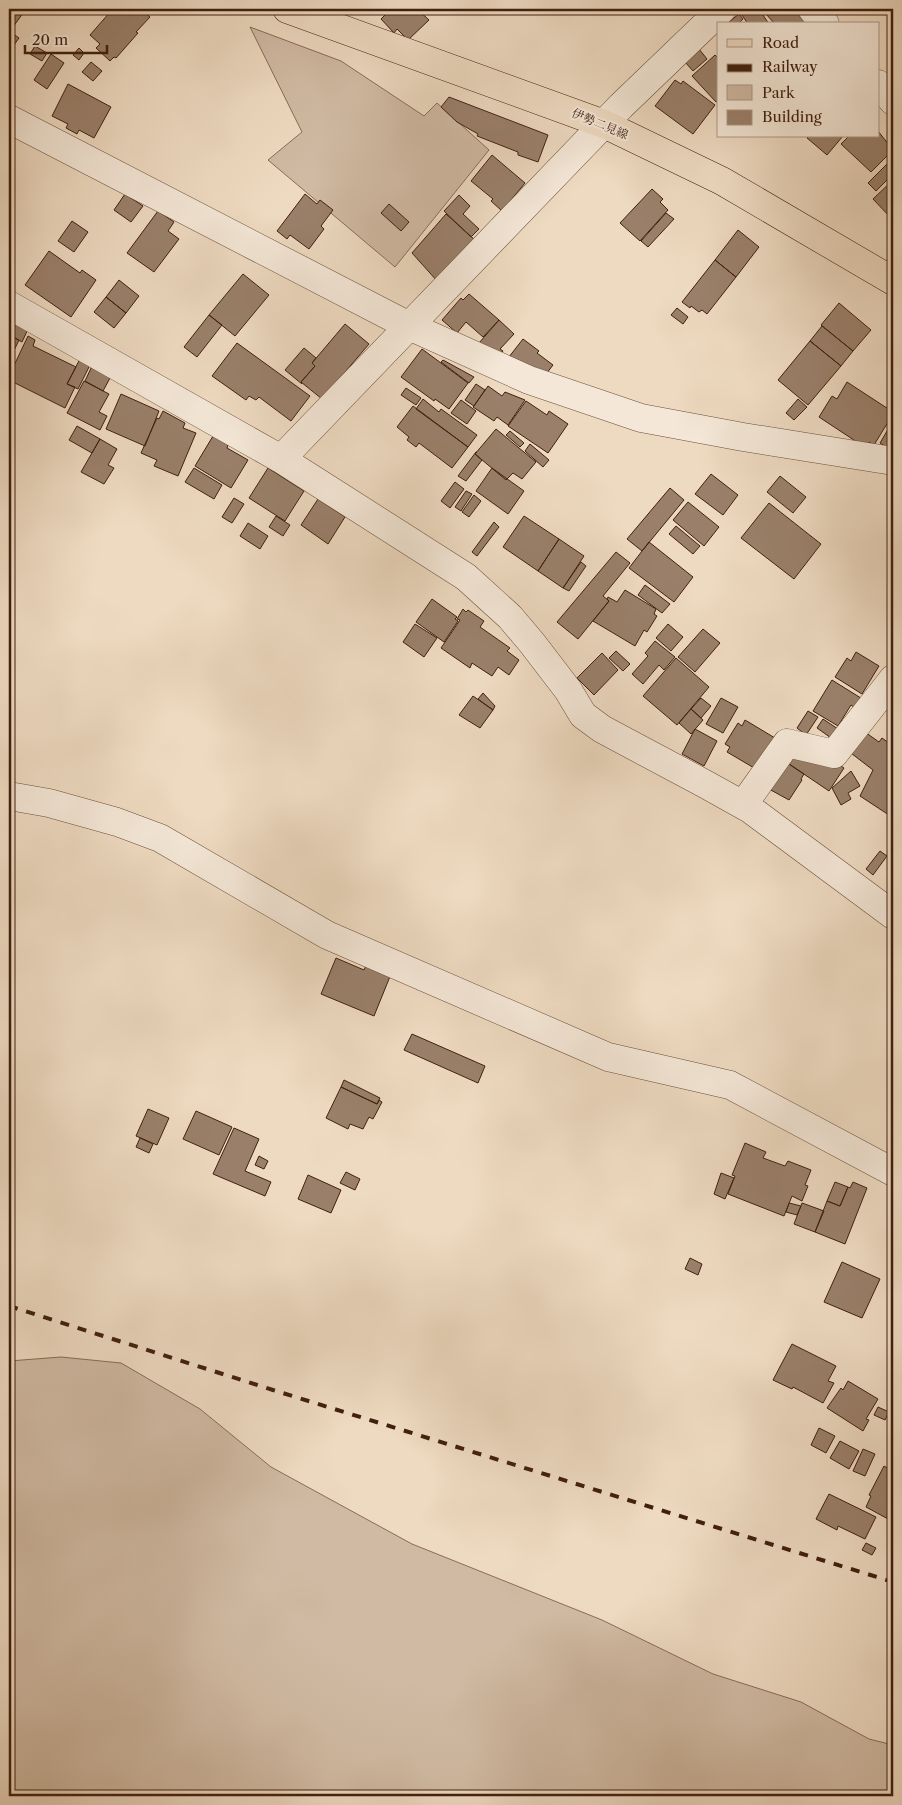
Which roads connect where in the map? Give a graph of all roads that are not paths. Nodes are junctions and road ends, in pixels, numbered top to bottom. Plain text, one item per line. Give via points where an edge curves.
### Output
1 (287, 9) edge
2 (722, 9) edge
3 (812, 9) edge
4 (823, 22) edge
5 (880, 86) edge
6 (893, 101) edge
7 (9, 119) edge
8 (604, 124) junction
9 (893, 281) edge
10 (9, 305) edge
11 (409, 326) junction
12 (281, 459) junction
13 (893, 461) edge
14 (893, 680) edge
15 (9, 796) edge
16 (743, 805) junction
17 (893, 915) edge
18 (893, 1172) edge

1 - 8 main road, 伊勢二見線
2 - 8 street
3 - 4 street
5 - 6 street
7 - 11 street
8 - 9 main road, 伊勢二見線 via 722,181
8 - 11 street
10 - 12 street
11 - 12 street
11 - 13 street via 529,380 641,418
12 - 16 street via 466,577 510,617 568,690 583,715 602,729
14 - 16 street via 834,754 787,743
15 - 18 street via 117,822 160,838 327,935 608,1058 730,1085
16 - 17 street

